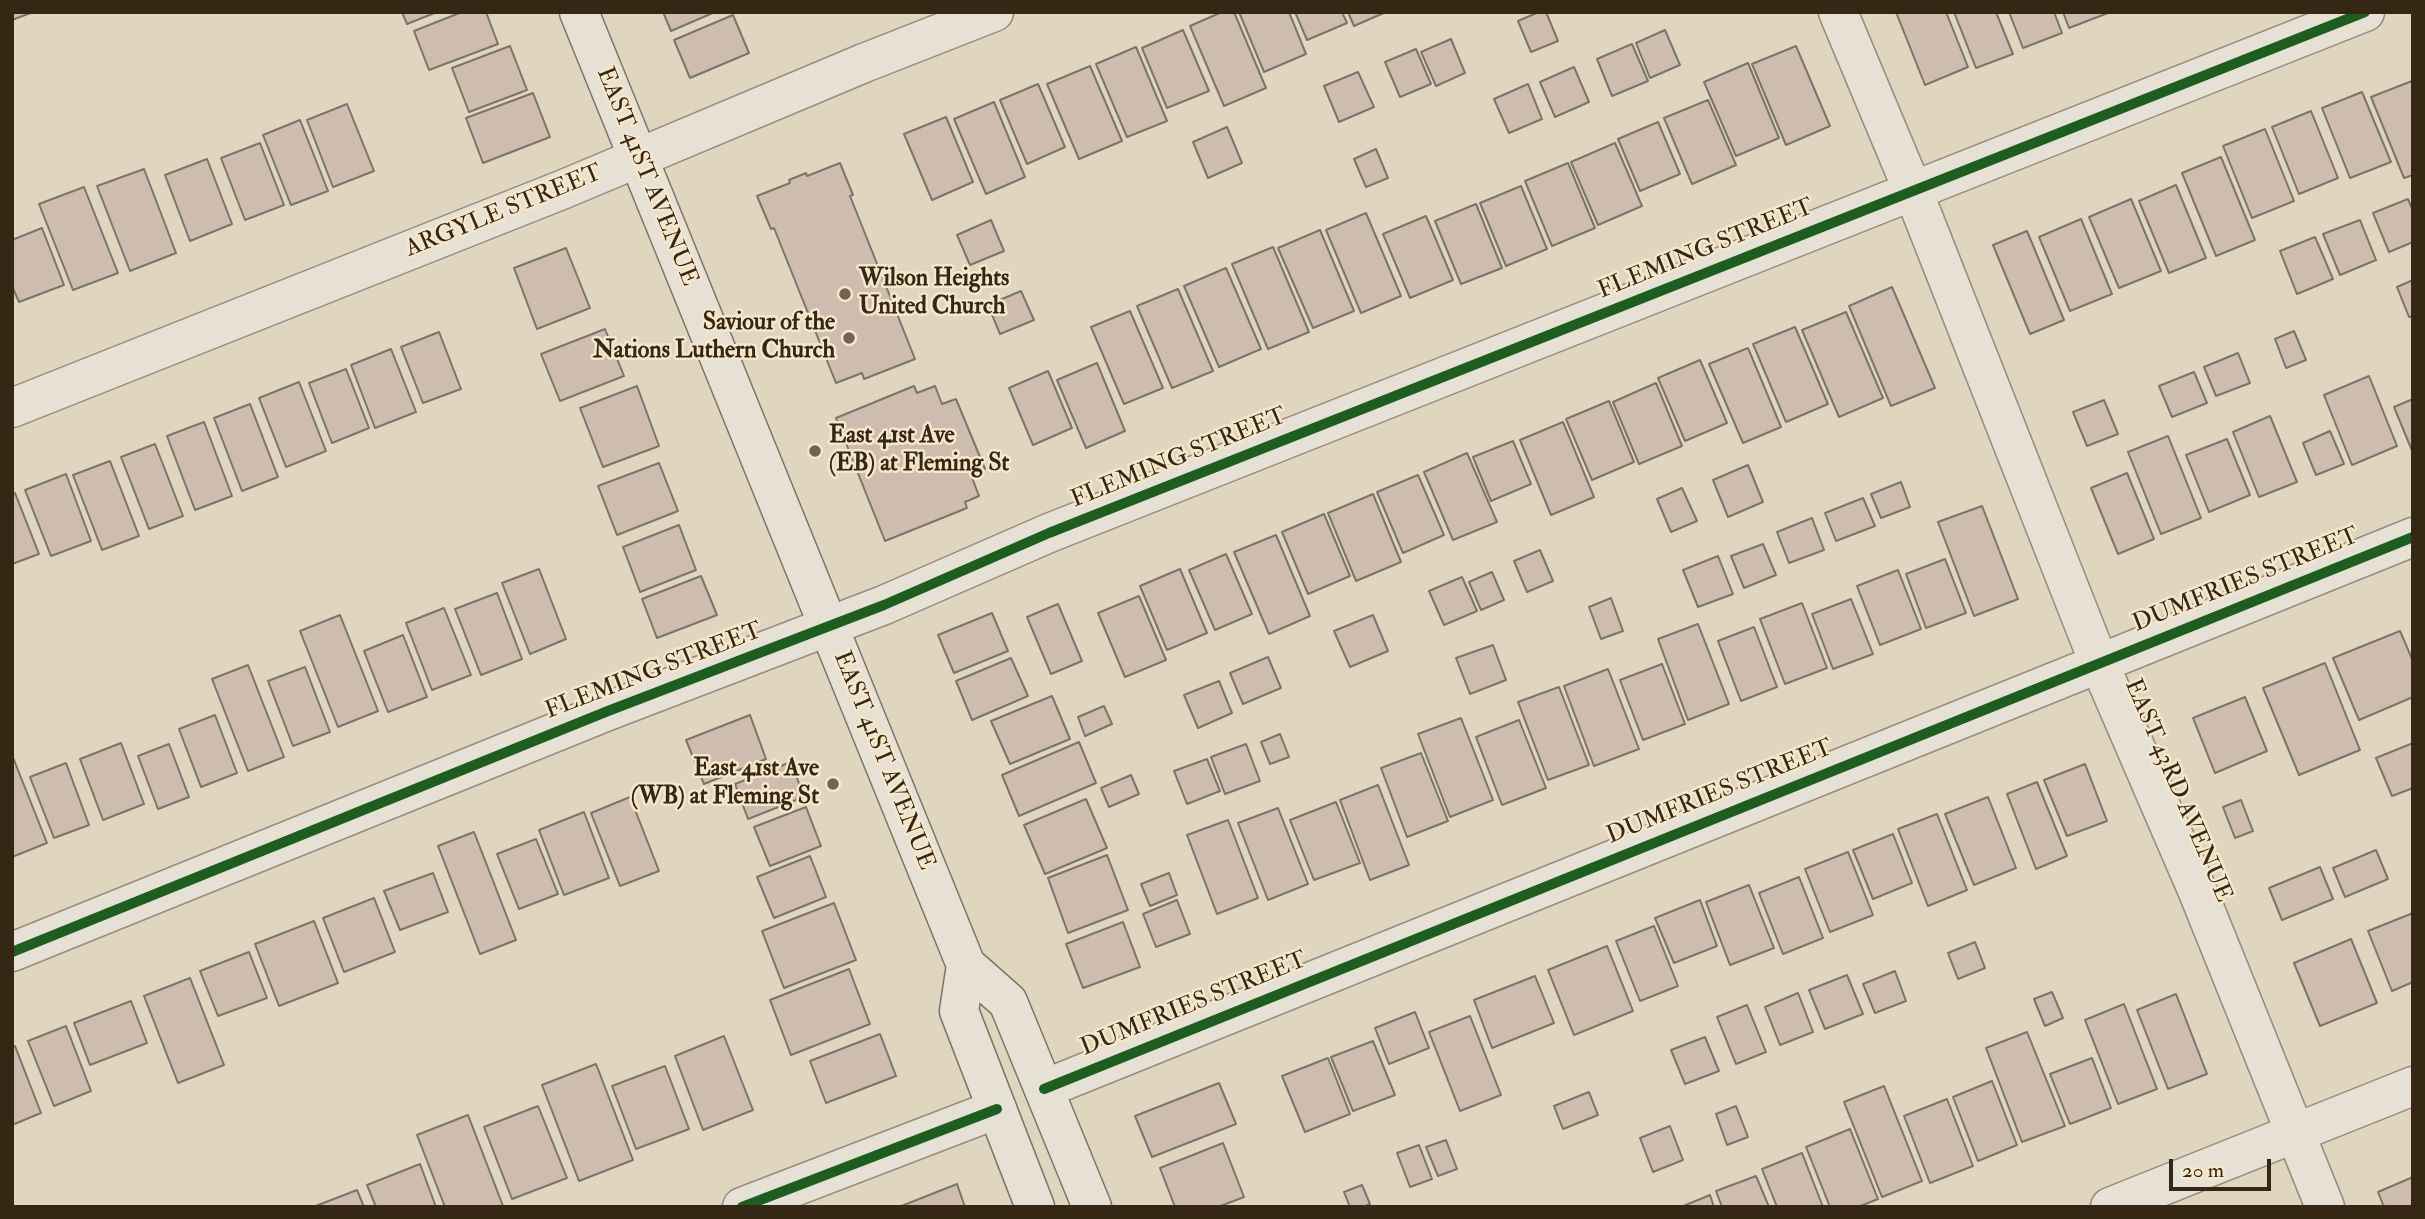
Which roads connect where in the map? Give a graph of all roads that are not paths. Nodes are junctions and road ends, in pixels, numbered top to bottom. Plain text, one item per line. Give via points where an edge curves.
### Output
1 (579, 12) edge
2 (994, 12) edge
3 (1838, 12) edge
4 (2365, 12) edge
5 (638, 158) junction
6 (1913, 191) junction
7 (12, 408) edge
8 (2413, 537) edge
9 (829, 627) junction
10 (2099, 663) junction
11 (12, 952) edge
12 (966, 965) junction
13 (2413, 1086) edge
14 (1044, 1089) junction
15 (997, 1109) junction
16 (2295, 1133) junction
17 (742, 1207) edge
18 (1035, 1207) edge
19 (1093, 1207) edge
20 (2110, 1207) edge
21 (2325, 1207) edge

1 - 5 street, EAST 41ST AVENUE
2 - 5 street, ARGYLE STREET
3 - 6 street, EAST 43RD AVENUE
4 - 6 street, FLEMING STREET
5 - 7 street, ARGYLE STREET
5 - 9 street, EAST 41ST AVENUE
6 - 9 street, FLEMING STREET via 1049,533
6 - 10 street, EAST 43RD AVENUE
8 - 10 street, DUMFRIES STREET
9 - 11 street, FLEMING STREET via 608,711
9 - 12 street, EAST 41ST AVENUE
10 - 14 street, DUMFRIES STREET
10 - 16 street, EAST 43RD AVENUE
12 - 14 street, EAST 41ST AVENUE via 1008,1002
12 - 15 street via 959,1011
13 - 16 street
14 - 19 street, EAST 41ST AVENUE
15 - 17 street
15 - 18 street
16 - 20 street
16 - 21 street, EAST 43RD AVENUE

